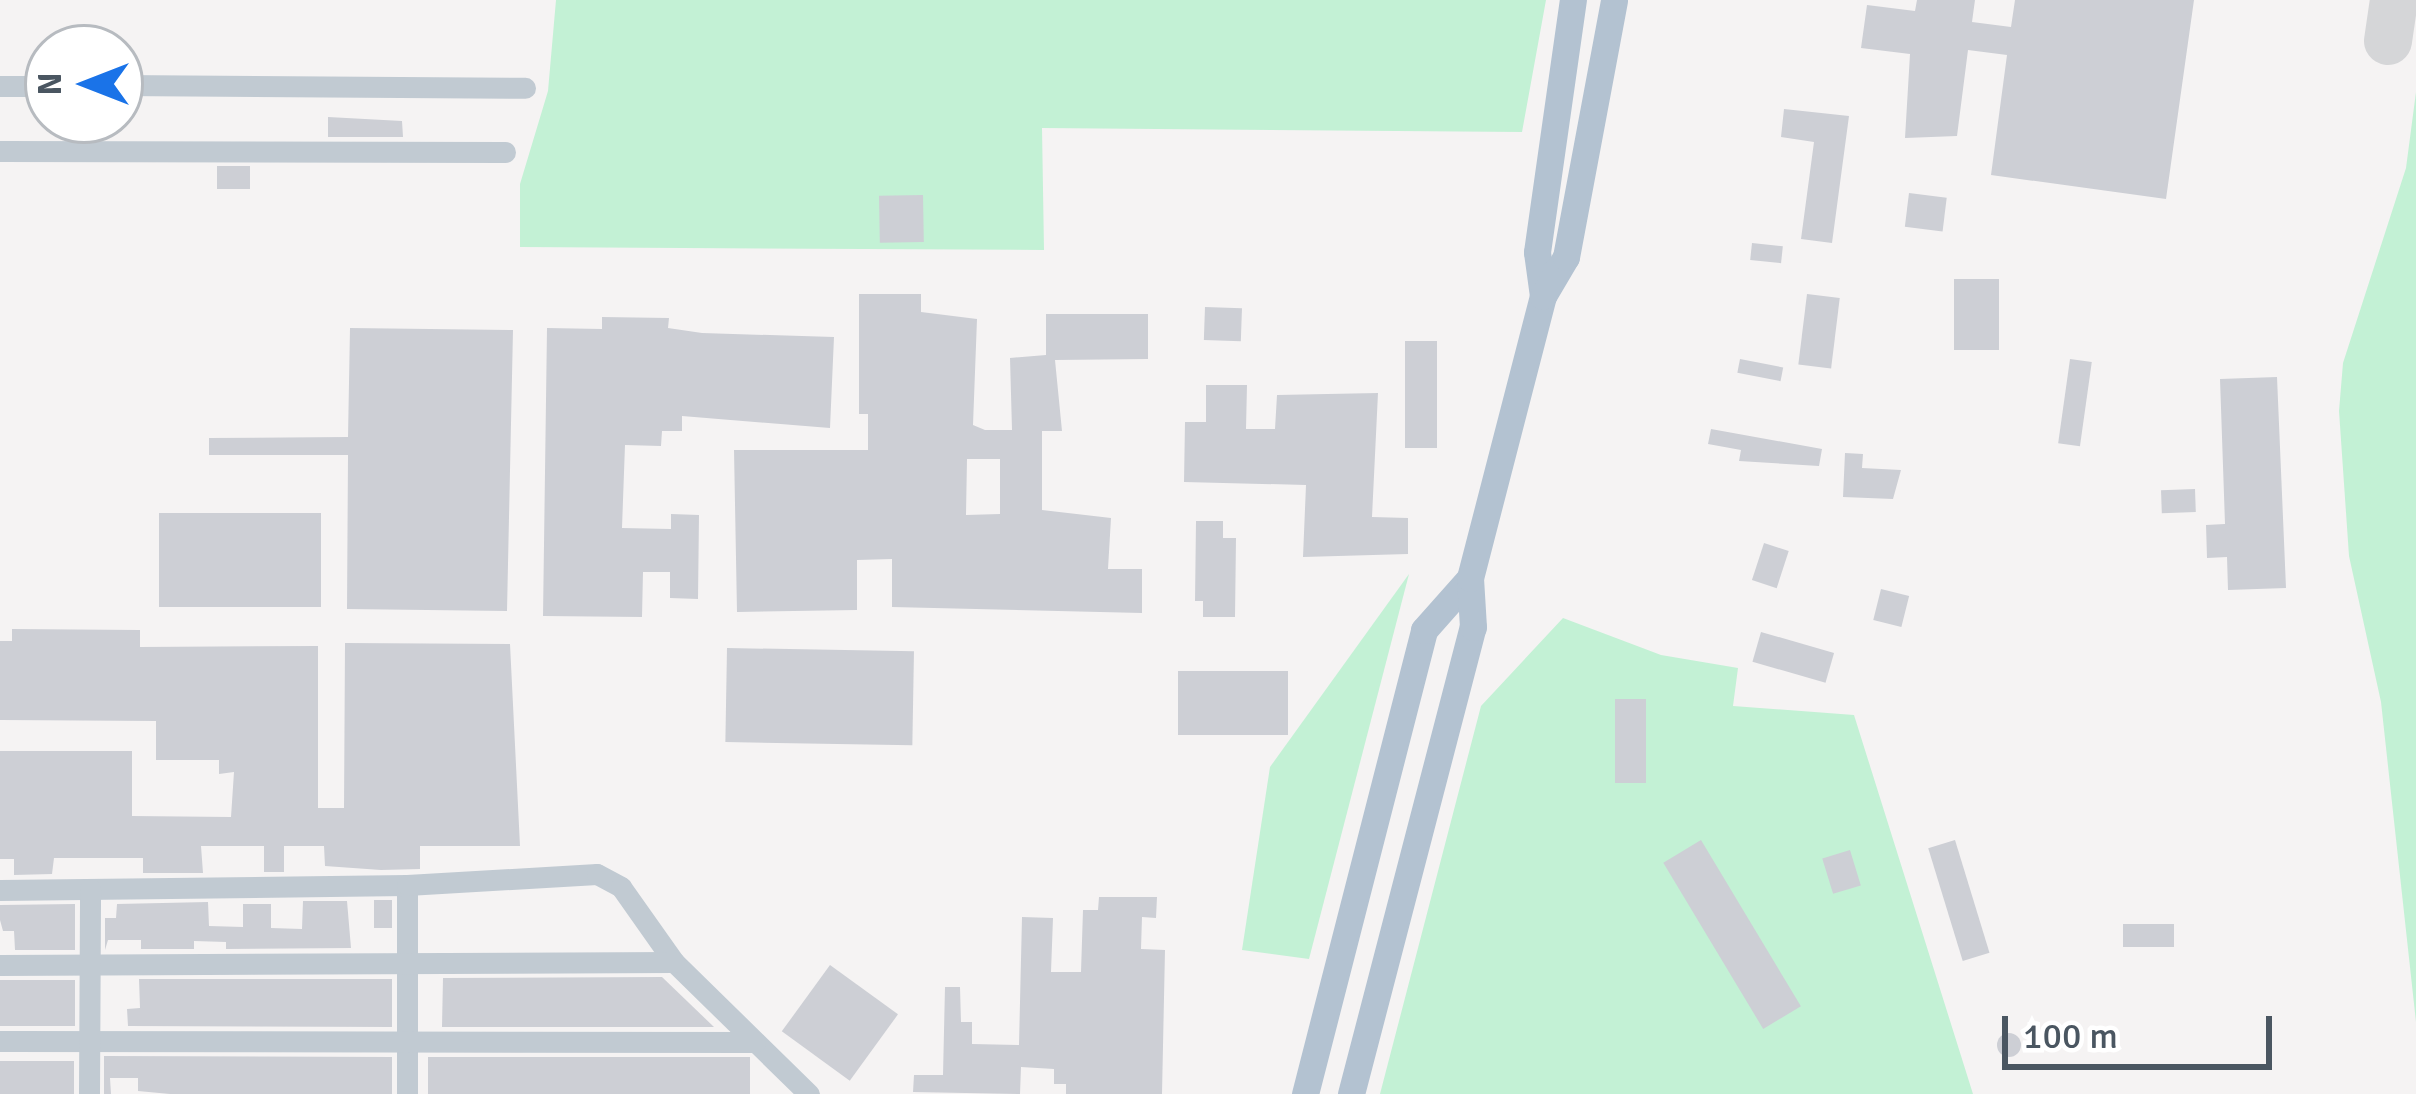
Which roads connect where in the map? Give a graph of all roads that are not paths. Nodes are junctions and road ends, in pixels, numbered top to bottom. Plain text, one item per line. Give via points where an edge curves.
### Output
1 (1573, 0) edge
2 (1614, 0) edge
3 (144, 85) edge
4 (525, 88) dead end
5 (0, 151) edge
6 (505, 152) dead end
7 (1543, 296) junction
8 (1470, 578) junction
9 (407, 885) junction
10 (90, 889) junction
11 (0, 890) edge
12 (407, 962) junction
13 (674, 962) junction
14 (0, 964) edge
15 (89, 967) junction
16 (0, 1041) edge
17 (89, 1042) junction
18 (405, 1042) junction
19 (755, 1042) junction
20 (89, 1094) edge
21 (407, 1094) edge
22 (809, 1094) edge
23 (1305, 1094) edge
24 (1351, 1094) edge

1 - 7 main road via 1537,252
2 - 7 main road via 1566,257
3 - 4 street
5 - 6 street
7 - 8 main road
8 - 23 main road via 1424,630
8 - 24 main road via 1473,627
9 - 10 street
9 - 12 street
9 - 13 street via 597,874 621,887
10 - 11 street
10 - 15 street
12 - 13 street
12 - 15 street
12 - 18 street
13 - 19 street
14 - 15 street
15 - 17 street
16 - 17 street
17 - 18 street
17 - 20 street
18 - 19 street
18 - 21 street
19 - 22 street

